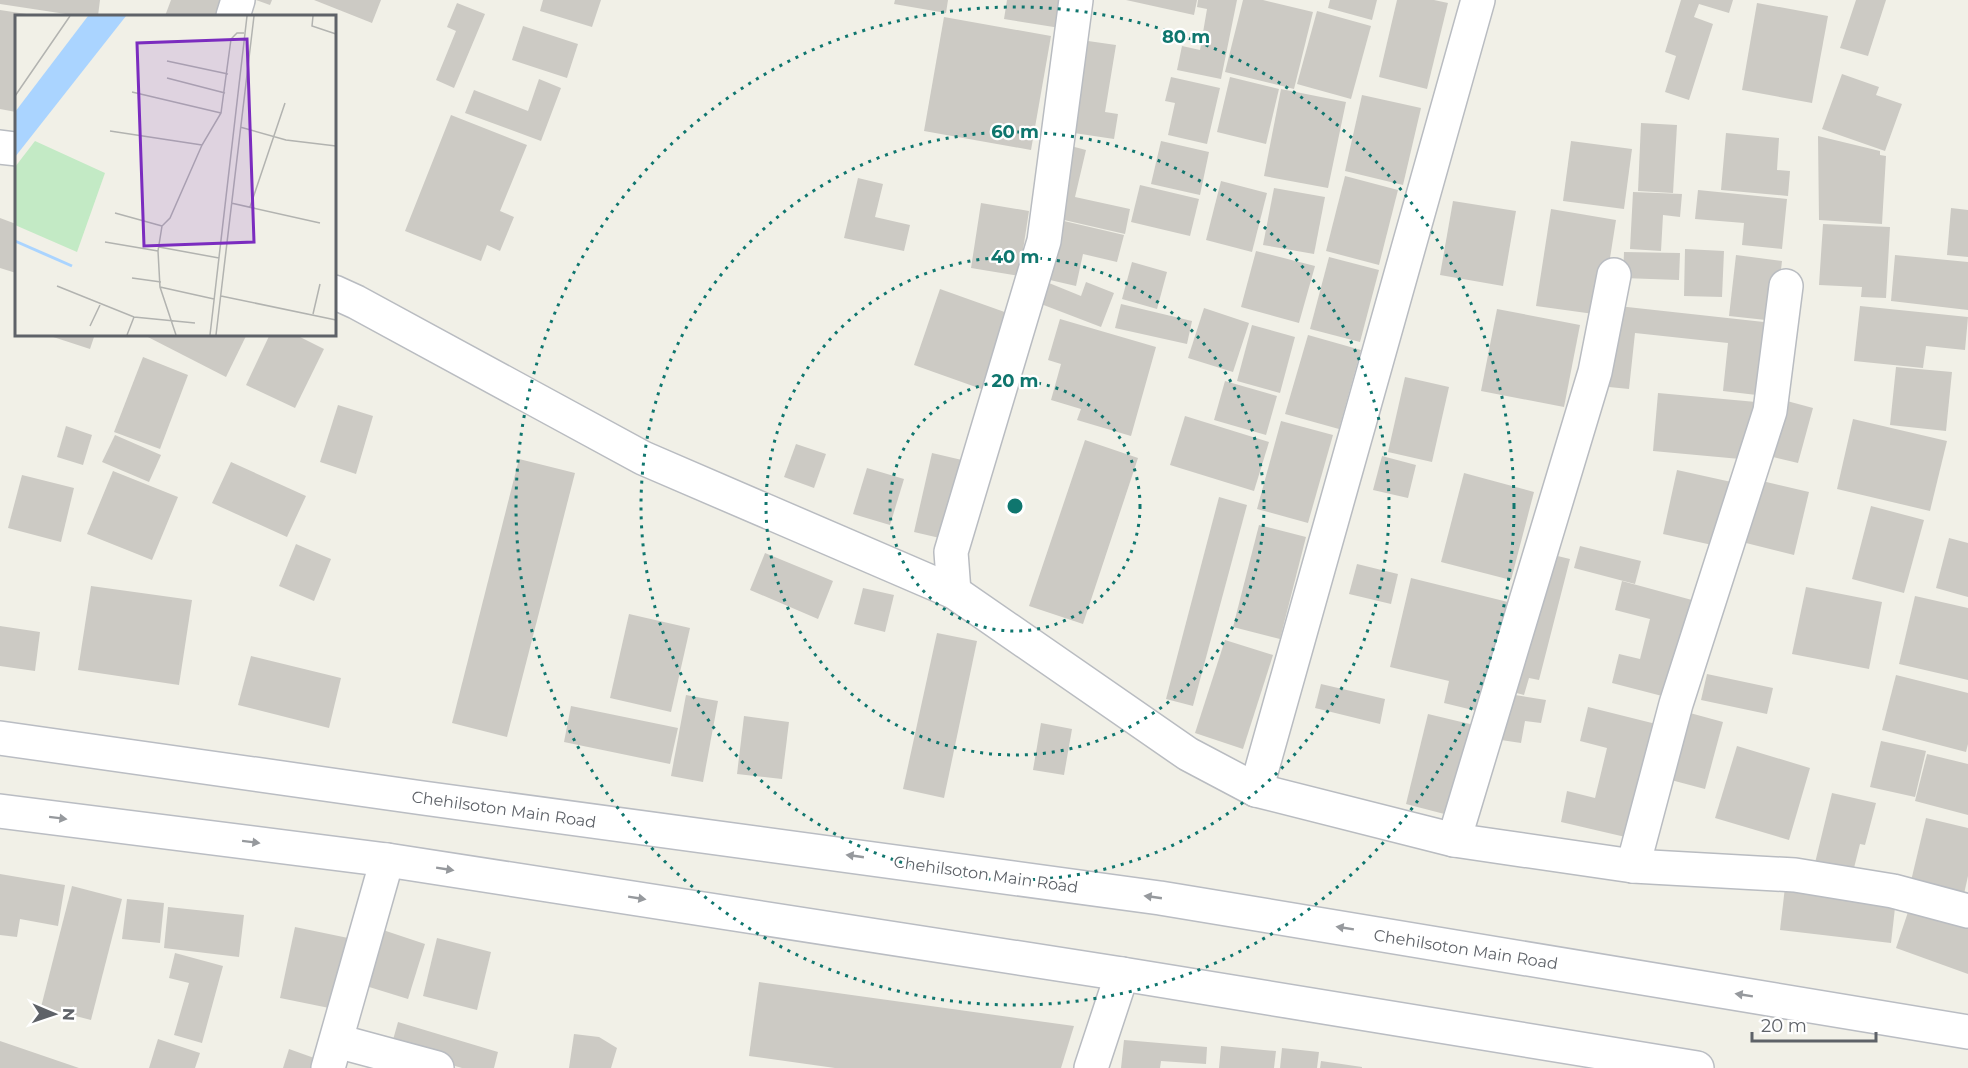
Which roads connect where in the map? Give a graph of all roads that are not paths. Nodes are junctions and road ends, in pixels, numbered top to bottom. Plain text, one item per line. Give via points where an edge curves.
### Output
1 (238, 0) edge
2 (1076, 0) edge
3 (1478, 0) edge
4 (232, 15) edge
5 (0, 147) edge
6 (15, 149) edge
7 (1614, 274) dead end
8 (1786, 286) dead end
9 (336, 293) edge
10 (954, 592) junction
11 (0, 738) edge
12 (1256, 790) junction
13 (0, 811) edge
14 (1454, 840) junction
15 (387, 860) junction
16 (1633, 866) junction
17 (1968, 910) edge
18 (1122, 974) junction
19 (1968, 1032) edge
20 (332, 1055) edge
21 (437, 1068) edge
22 (1091, 1068) edge
23 (1697, 1068) edge

1 - 4 street
2 - 10 street via 1044,241 951,552
3 - 12 street
5 - 6 street
7 - 14 street via 1595,372
8 - 16 street via 1770,411 1676,704
9 - 10 street via 643,458
10 - 12 street via 1188,754
19 -> 11 street, Chehilsoton Main Road via 1160,898
12 - 14 street
13 -> 15 street
14 - 16 street
15 -> 18 street
15 - 20 street
16 - 17 street via 1795,875 1893,891
18 - 22 street
18 - 23 street
20 - 21 street

